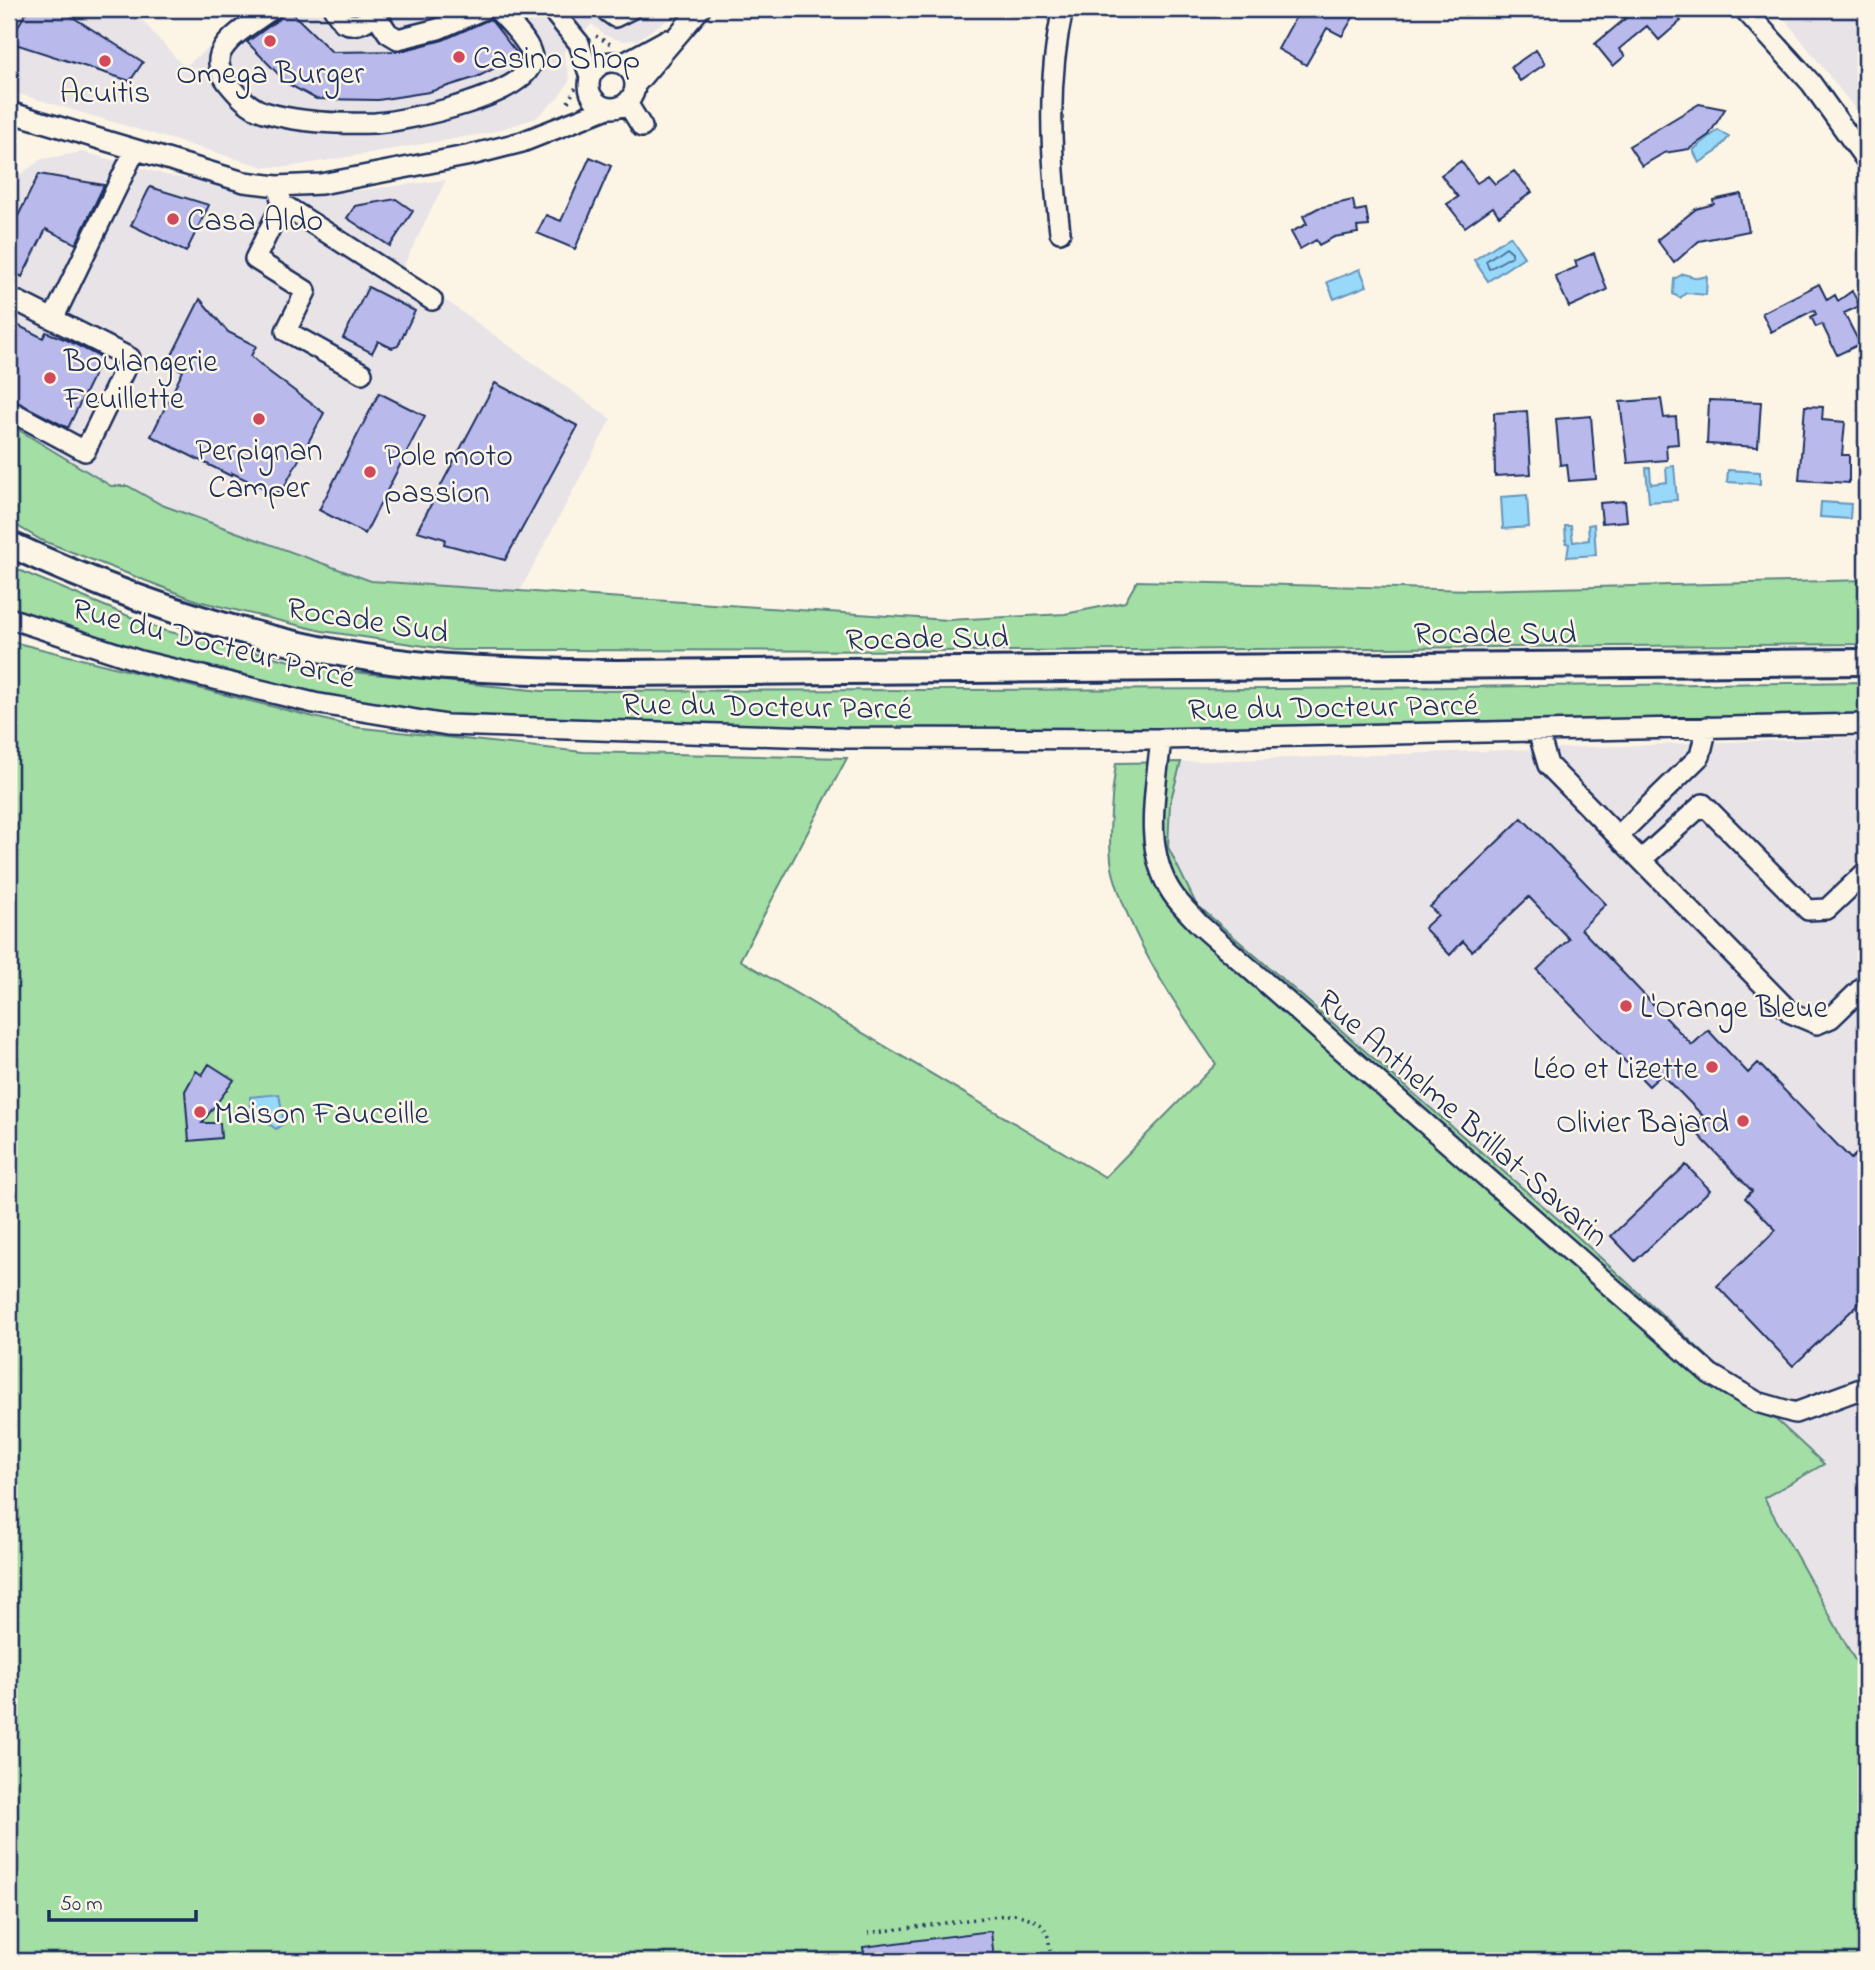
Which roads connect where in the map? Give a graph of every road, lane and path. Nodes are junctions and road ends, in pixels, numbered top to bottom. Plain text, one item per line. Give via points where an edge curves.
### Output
1 (272, 9) edge
2 (334, 9) edge
3 (484, 9) edge
4 (497, 9) edge
5 (551, 9) edge
6 (604, 9) edge
7 (631, 9) edge
8 (700, 9) edge
9 (1063, 9) edge
10 (1744, 9) edge
11 (374, 11) edge
12 (684, 27) junction
13 (579, 43) junction
14 (616, 62) junction
15 (590, 83) junction
16 (636, 85) junction
17 (627, 103) junction
18 (608, 108) junction
19 (9, 112) edge
20 (642, 127) dead end
21 (556, 128) junction
22 (135, 150) junction
23 (1866, 160) edge
24 (280, 195) junction
25 (1060, 232) dead end
26 (432, 300) dead end
27 (9, 301) edge
28 (53, 318) junction
29 (362, 373) dead end
30 (9, 410) edge
31 (9, 544) edge
32 (9, 618) edge
33 (1866, 662) edge
34 (1866, 724) edge
35 (1707, 726) junction
36 (1538, 731) junction
37 (1161, 739) junction
38 (1618, 836) junction
39 (1641, 860) junction
40 (1866, 872) edge
41 (1866, 984) edge
42 (1866, 1387) edge
43 (868, 1933) dead end
44 (1050, 1961) edge

1 - 4 street via 221,51 218,63 222,72 243,100 261,112 293,119 377,123 476,101 527,74 530,50
2 - 11 street via 350,25 364,23
3 - 11 street via 438,29 398,39 387,33
5 - 13 street
6 - 7 street via 615,17
8 - 12 street
9 - 25 street via 1053,51 1051,159
10 - 23 street via 1811,83
12 - 14 street via 646,53
12 - 16 street
13 - 14 street
13 - 15 street
14 - 15 street via 598,66
14 - 16 street via 632,72
15 - 18 street via 596,102
15 - 21 street
16 - 17 street
17 - 18 street
17 - 20 street
18 - 21 street
19 - 22 street
21 - 24 street via 471,155
22 - 24 street
22 - 28 street
24 - 26 street
24 - 29 street via 255,259 306,291 286,331
27 - 28 street
28 - 30 street via 130,358 86,451
31 - 33 main road, Rocade Sud via 182,614 284,641 435,666 707,673
32 - 37 street, Rue du Docteur Parcé via 154,664 314,703 447,725 843,738
34 - 35 street, Rue du Docteur Parcé
35 - 36 street, Rue du Docteur Parcé
35 - 38 street via 1700,756
36 - 37 street, Rue du Docteur Parcé
36 - 38 street via 1548,765
37 - 42 street, Rue Anthelme Brillat-Savarin via 1153,823 1158,860 1171,892 1200,925 1710,1374 1757,1402 1795,1413
38 - 39 street
39 - 40 street via 1703,804 1808,910 1827,909
39 - 41 street via 1791,1013 1817,1024 1831,1018
43 - 44 path via 1014,1914 1044,1926 1050,1937

